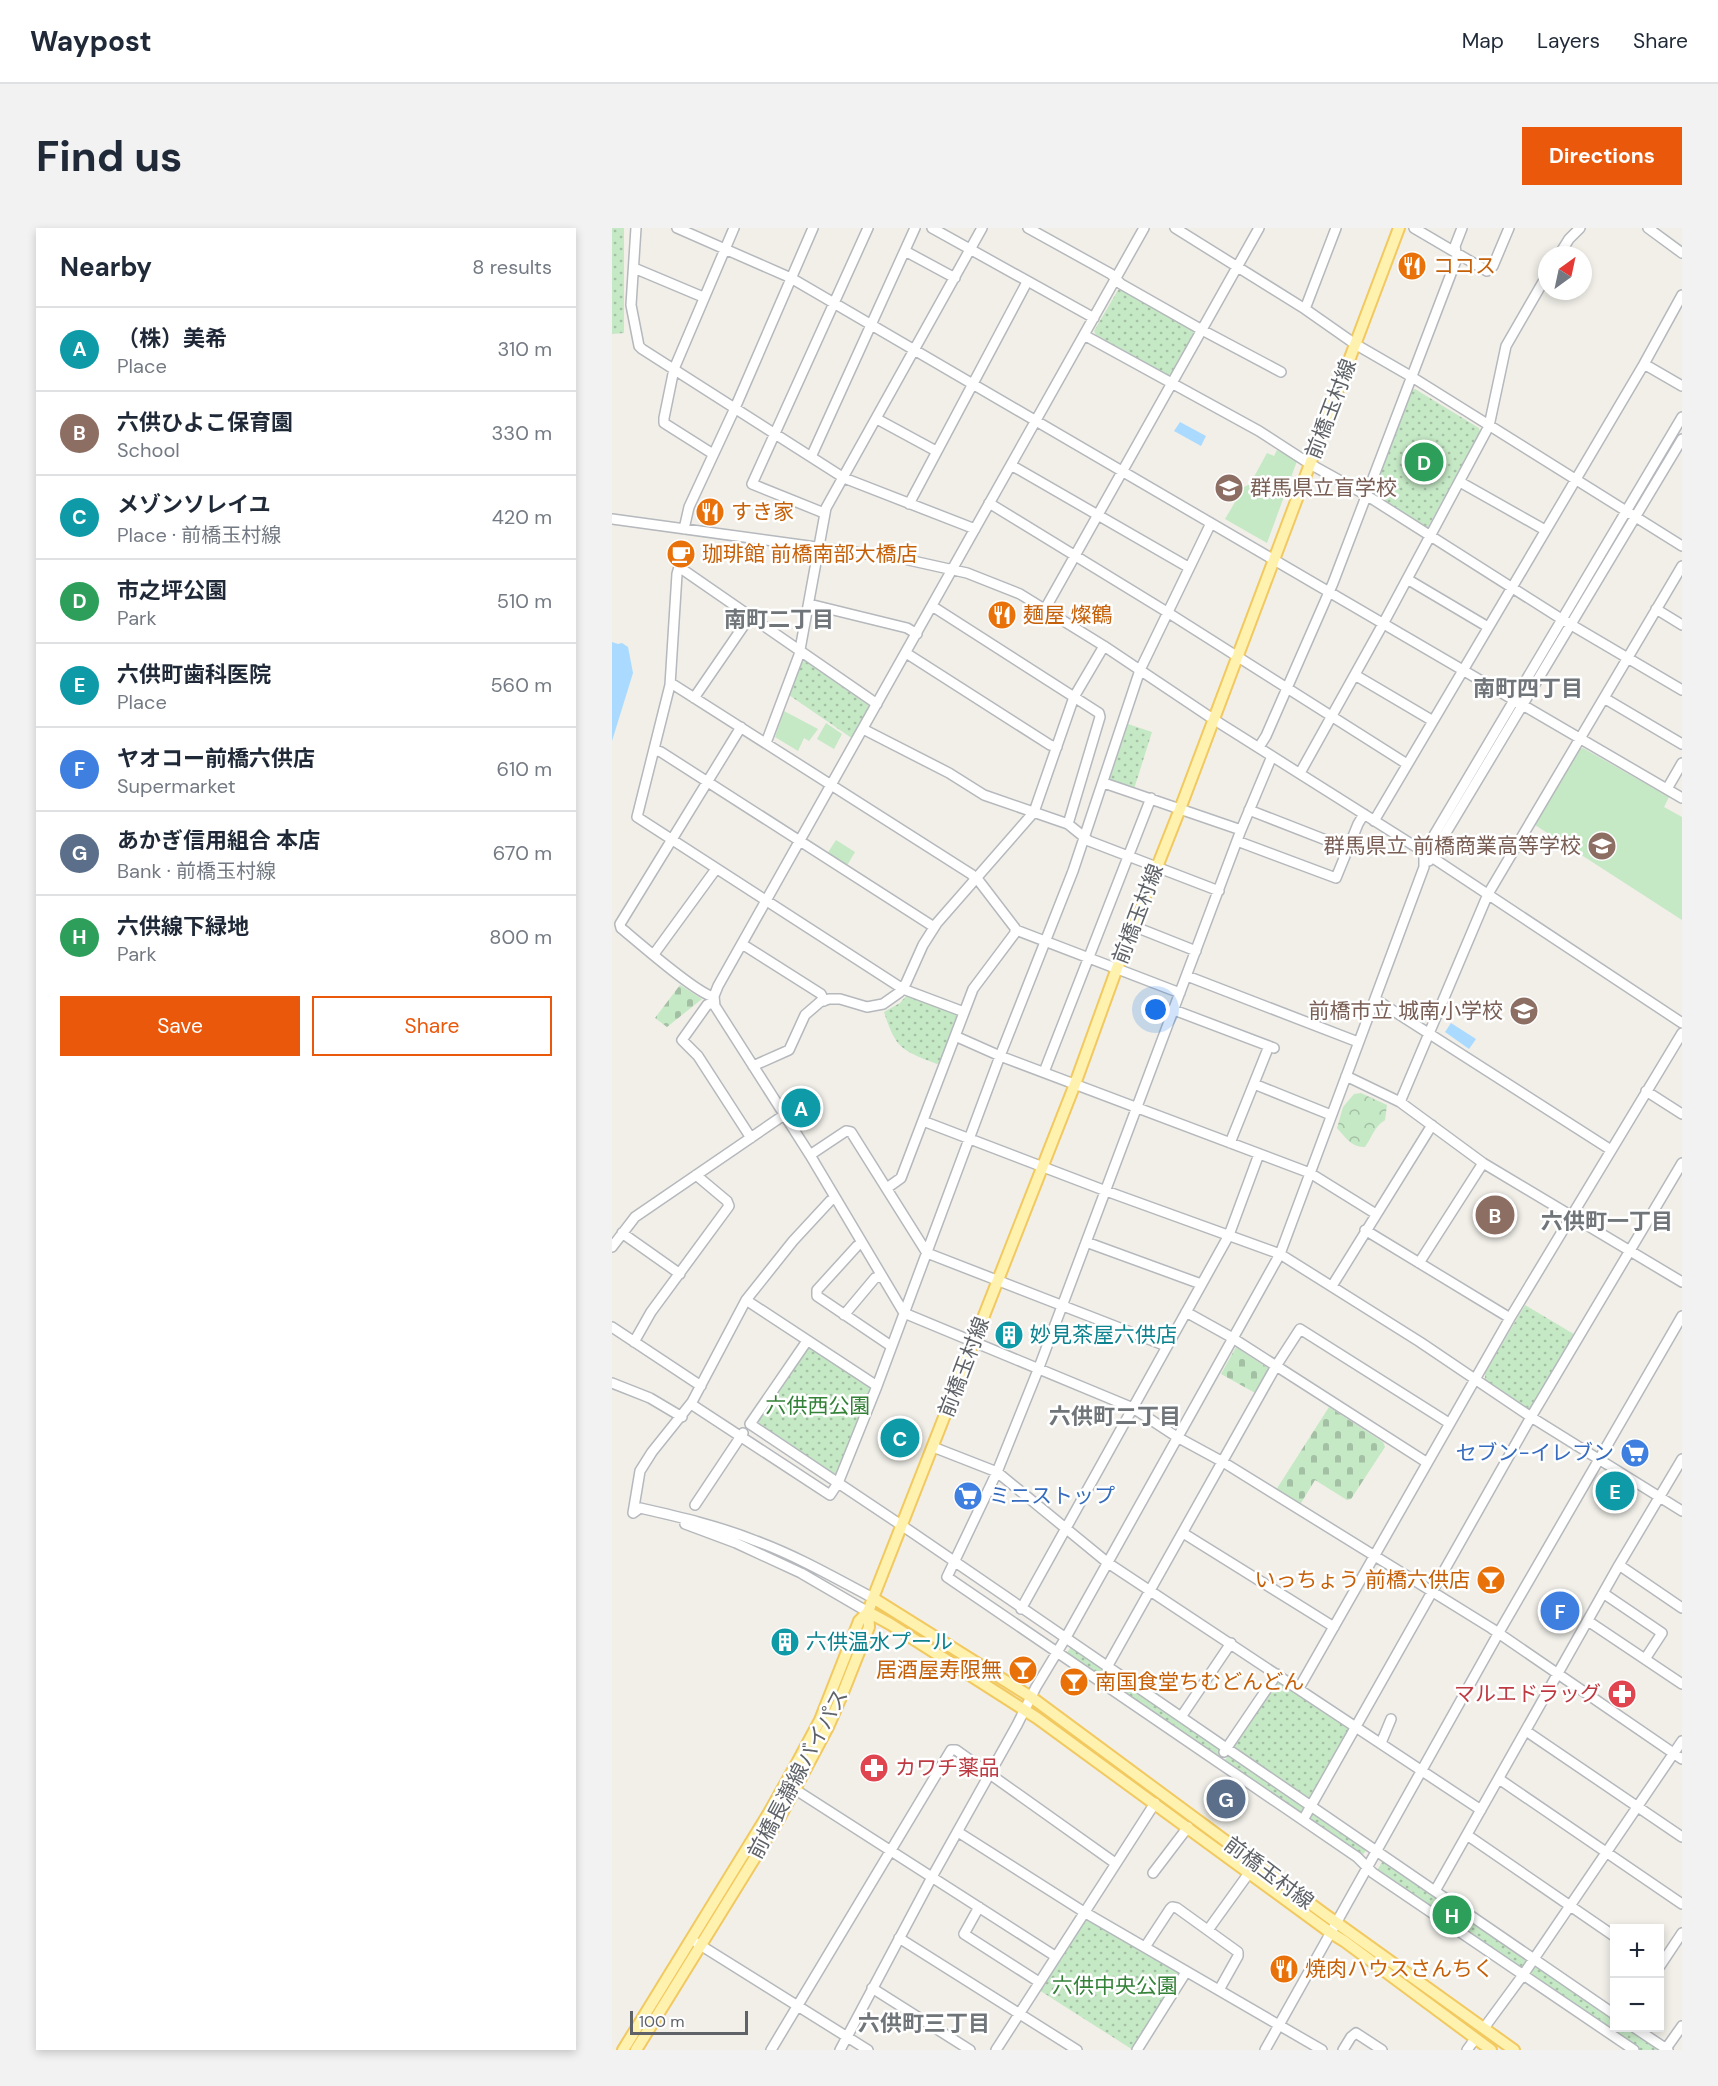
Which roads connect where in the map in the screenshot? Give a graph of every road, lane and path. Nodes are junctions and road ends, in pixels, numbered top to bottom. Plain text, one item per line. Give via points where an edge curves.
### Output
1 (636, 228) edge
2 (677, 228) edge
3 (734, 228) edge
4 (813, 228) edge
5 (868, 228) edge
6 (915, 228) edge
7 (932, 228) edge
8 (982, 228) edge
9 (1028, 228) edge
10 (1144, 228) edge
11 (1175, 228) edge
12 (1259, 228) edge
13 (1336, 228) edge
14 (1399, 228) edge
15 (1414, 228) edge
16 (1462, 228) edge
17 (1509, 228) edge
18 (1580, 228) edge
19 (1648, 228) edge
20 (1565, 246) edge
21 (724, 249) junction
22 (971, 249) junction
23 (905, 251) junction
24 (1456, 252) junction
25 (1682, 253) edge
26 (1237, 266) junction
27 (634, 268) junction
28 (791, 278) junction
29 (955, 278) junction
30 (1116, 279) junction
31 (1027, 282) junction
32 (1538, 291) edge
33 (1682, 295) edge
34 (703, 297) junction
35 (833, 303) junction
36 (1305, 309) junction
37 (1094, 318) junction
38 (870, 325) junction
39 (1202, 330) junction
40 (1084, 334) junction
41 (1355, 344) junction
42 (915, 351) junction
43 (1644, 364) junction
44 (674, 369) junction
45 (1281, 372) dead end
46 (1412, 376) junction
47 (1172, 383) junction
48 (973, 385) junction
49 (1682, 386) edge
50 (735, 408) junction
51 (1682, 417) edge
52 (877, 419) junction
53 (1036, 421) junction
54 (1489, 426) junction
55 (775, 434) junction
56 (1682, 439) edge
57 (936, 451) junction
58 (713, 454) junction
59 (811, 456) junction
60 (1310, 464) junction
61 (1011, 465) junction
62 (1122, 471) junction
63 (844, 478) junction
64 (1575, 479) junction
65 (1460, 482) junction
66 (1366, 495) junction
67 (990, 503) junction
68 (909, 504) junction
69 (824, 513) junction
70 (1098, 514) junction
71 (1631, 514) junction
72 (612, 519) edge
73 (1211, 523) junction
74 (684, 529) junction
75 (975, 529) junction
76 (1545, 530) junction
77 (1430, 537) junction
78 (1682, 546) edge
79 (819, 547) junction
80 (1075, 555) junction
81 (1273, 560) junction
82 (1682, 566) edge
83 (1188, 567) junction
84 (952, 569) junction
85 (1407, 579) junction
86 (1512, 587) junction
87 (1329, 592) junction
88 (809, 604) junction
89 (932, 606) junction
90 (1045, 609) junction
91 (1656, 609) junction
92 (1167, 612) junction
93 (751, 615) junction
94 (1567, 622) junction
95 (1383, 624) junction
96 (1682, 625) edge
97 (1488, 627) junction
98 (917, 633) junction
99 (1104, 646) junction
100 (800, 650) junction
101 (906, 653) junction
102 (1236, 656) junction
103 (1627, 657) junction
104 (1140, 670) junction
105 (1463, 670) junction
106 (1355, 675) junction
107 (670, 685) junction
108 (1286, 688) junction
109 (1682, 690) edge
110 (1074, 697) junction
111 (694, 698) junction
112 (1604, 698) junction
113 (1514, 700) junction
114 (877, 704) junction
115 (1523, 705) junction
116 (1333, 716) junction
117 (1213, 719) junction
118 (1433, 721) junction
119 (741, 727) junction
120 (863, 729) junction
121 (1579, 738) junction
122 (766, 743) junction
123 (1682, 744) edge
124 (1057, 747) junction
125 (1259, 747) junction
126 (655, 750) junction
127 (1272, 756) junction
128 (1682, 763) edge
129 (1407, 764) junction
130 (1300, 773) junction
131 (707, 782) junction
132 (1104, 783) junction
133 (831, 785) junction
134 (1667, 789) junction
135 (1151, 798) junction
136 (1682, 798) edge
137 (1180, 809) junction
138 (1249, 810) junction
139 (1034, 812) junction
140 (1364, 814) junction
141 (1374, 820) junction
142 (1068, 824) junction
143 (1241, 830) junction
144 (1085, 839) junction
145 (672, 840) junction
146 (800, 841) junction
147 (1237, 841) junction
148 (1349, 849) junction
149 (1424, 852) junction
150 (1128, 857) junction
151 (1432, 858) junction
152 (1156, 867) junction
153 (1424, 867) junction
154 (716, 869) junction
155 (975, 878) junction
156 (1219, 891) junction
157 (1488, 894) junction
158 (766, 901) junction
159 (1133, 926) junction
160 (934, 927) junction
161 (1016, 930) junction
162 (1046, 941) junction
163 (742, 944) junction
164 (1196, 951) junction
165 (654, 954) junction
166 (1089, 958) junction
167 (1117, 968) junction
168 (1187, 976) junction
169 (903, 988) junction
170 (1180, 993) junction
171 (1375, 999) junction
172 (714, 1000) junction
173 (824, 1001) junction
174 (1174, 1010) junction
175 (964, 1012) junction
176 (1682, 1023) edge
177 (1430, 1033) junction
178 (1682, 1033) edge
179 (955, 1036) junction
180 (1358, 1041) junction
181 (1000, 1056) junction
182 (753, 1066) junction
183 (1044, 1072) junction
184 (1346, 1076) junction
185 (1075, 1084) junction
186 (1254, 1084) junction
187 (1646, 1091) junction
188 (1400, 1102) junction
189 (1137, 1107) junction
190 (1682, 1113) edge
191 (784, 1114) junction
192 (1331, 1115) junction
193 (923, 1121) junction
194 (1432, 1125) junction
195 (751, 1138) junction
196 (970, 1138) junction
197 (1230, 1143) junction
198 (1611, 1150) junction
199 (1259, 1154) junction
200 (810, 1155) junction
201 (1483, 1163) junction
202 (1682, 1163) edge
203 (1042, 1167) junction
204 (1310, 1173) junction
205 (696, 1175) junction
206 (887, 1188) junction
207 (1106, 1191) junction
208 (835, 1198) junction
209 (1376, 1214) junction
210 (1572, 1216) junction
211 (1365, 1230) junction
212 (622, 1233) junction
213 (1228, 1235) junction
214 (1086, 1242) junction
215 (862, 1243) junction
216 (612, 1247) edge
217 (1630, 1252) junction
218 (927, 1253) junction
219 (1280, 1254) junction
220 (1419, 1263) junction
221 (680, 1274) junction
222 (881, 1276) junction
223 (997, 1281) junction
224 (1682, 1282) edge
225 (1201, 1284) junction
226 (1332, 1286) junction
227 (746, 1300) junction
228 (1061, 1306) junction
229 (1185, 1312) junction
230 (904, 1313) junction
231 (844, 1315) junction
232 (1682, 1316) edge
233 (1510, 1318) junction
234 (612, 1327) edge
235 (1233, 1338) junction
236 (807, 1341) junction
237 (634, 1342) junction
238 (973, 1343) junction
239 (1161, 1344) dead end
240 (891, 1346) junction
241 (1276, 1366) junction
242 (1038, 1370) junction
243 (1475, 1379) junction
244 (612, 1383) edge
245 (701, 1386) junction
246 (877, 1386) junction
247 (692, 1404) junction
248 (1133, 1408) junction
249 (682, 1417) junction
250 (1531, 1417) junction
251 (1449, 1423) junction
252 (750, 1424) junction
253 (741, 1436) junction
254 (1178, 1437) junction
255 (933, 1447) junction
256 (1598, 1459) junction
257 (1682, 1459) edge
258 (1223, 1462) junction
259 (1426, 1462) junction
260 (997, 1472) junction
261 (838, 1483) junction
262 (1660, 1497) junction
263 (695, 1505) dead end
264 (1682, 1511) edge
265 (633, 1513) junction
266 (902, 1526) junction
267 (1065, 1527) junction
268 (1183, 1533) junction
269 (1374, 1556) junction
270 (954, 1563) junction
271 (1108, 1563) junction
272 (1619, 1565) junction
273 (1150, 1592) junction
274 (1432, 1592) junction
275 (1603, 1593) junction
276 (873, 1598) junction
277 (1682, 1608) edge
278 (1021, 1609) junction
279 (868, 1612) junction
280 (1588, 1621) junction
281 (1334, 1627) junction
282 (1498, 1633) junction
283 (1065, 1639) junction
284 (1231, 1643) junction
285 (1057, 1652) junction
286 (1645, 1659) junction
287 (1107, 1667) junction
288 (1277, 1674) junction
289 (1558, 1674) junction
290 (1682, 1684) edge
291 (1299, 1688) junction
292 (1031, 1697) junction
293 (1025, 1709) junction
294 (1180, 1717) junction
295 (1391, 1719) dead end
296 (1356, 1727) junction
297 (1526, 1731) junction
298 (1682, 1742) edge
299 (1381, 1743) junction
300 (1227, 1749) junction
301 (1678, 1756) edge
302 (1218, 1762) junction
303 (1421, 1771) junction
304 (990, 1773) junction
305 (1498, 1779) junction
306 (785, 1783) junction
307 (795, 1789) junction
308 (1155, 1803) junction
309 (1312, 1806) junction
310 (1638, 1806) junction
311 (1481, 1810) junction
312 (1303, 1820) junction
313 (1188, 1827) junction
314 (958, 1832) junction
315 (1467, 1835) junction
316 (1682, 1837) edge
317 (890, 1850) junction
318 (1376, 1851) junction
319 (1606, 1852) junction
320 (1116, 1863) junction
321 (1368, 1866) junction
322 (1154, 1873) dead end
323 (1249, 1873) junction
324 (932, 1877) junction
325 (1435, 1891) junction
326 (1682, 1904) edge
327 (1570, 1905) junction
328 (979, 1907) junction
329 (1084, 1912) junction
330 (1336, 1923) junction
331 (1208, 1930) junction
332 (1331, 1933) junction
333 (1610, 1933) edge
334 (1682, 1934) edge
335 (899, 1938) junction
336 (696, 1943) junction
337 (1145, 1947) junction
338 (1055, 1956) junction
339 (1534, 1959) junction
340 (1664, 1959) edge
341 (1186, 1972) junction
342 (1524, 1975) junction
343 (1039, 1982) junction
344 (872, 1988) junction
345 (1219, 1990) junction
346 (797, 2007) junction
347 (1610, 2011) edge
348 (1019, 2014) junction
349 (1279, 2025) junction
350 (1682, 2026) edge
351 (1484, 2028) junction
352 (1641, 2032) edge
353 (847, 2037) junction
354 (1475, 2039) junction
355 (623, 2050) edge
356 (636, 2050) edge
357 (771, 2050) edge
358 (840, 2050) edge
359 (868, 2050) edge
360 (970, 2050) edge
361 (996, 2050) edge
362 (1077, 2050) edge
363 (1137, 2050) edge
364 (1265, 2050) edge
365 (1322, 2050) edge
366 (1343, 2050) edge
367 (1382, 2050) edge
368 (1467, 2050) edge
369 (1491, 2050) edge
370 (1514, 2050) edge
371 (1634, 2050) edge
372 (1667, 2050) edge

1 - 27 street
2 - 21 street
3 - 21 street
4 - 28 street
5 - 35 street
6 - 23 street
7 - 22 street
8 - 22 street
9 - 30 street
10 - 30 street
11 - 26 street
12 - 26 street
13 - 36 street
14 - 41 main road, 前橋玉村線
15 - 24 street
16 - 24 street
17 - 24 street via 1493,266 1487,271
18 - 20 street
19 - 25 street
21 - 28 street
21 - 34 street
22 - 29 street
22 - 31 street
23 - 29 street
23 - 38 street
24 - 46 street
26 - 36 street
26 - 39 street
27 - 34 street
27 - 44 street via 631,305 639,346
28 - 35 street
28 - 50 street
29 - 42 street
30 - 37 street
30 - 39 street
31 - 37 street
31 - 48 street
32 - 54 street via 1506,346
33 - 43 street
34 - 44 street
35 - 38 street
35 - 55 street
36 - 41 street
37 - 40 street
38 - 42 street
38 - 59 street
39 - 45 street
39 - 47 street
40 - 47 street
40 - 53 street
41 - 46 street
41 - 60 main road, 前橋玉村線
42 - 48 street
42 - 52 street
43 - 49 street
43 - 64 street
44 - 50 street
44 - 58 street via 663,421
46 - 54 street
46 - 66 street
47 - 60 street
47 - 62 street
48 - 53 street
48 - 57 street
50 - 55 street
50 - 58 street
51 - 71 street
52 - 57 street
52 - 63 street
53 - 61 street
53 - 62 street
54 - 64 street
54 - 65 street
55 - 59 street
55 - 69 street via 752,484
56 - 71 street
57 - 68 street
58 - 74 street via 688,507
59 - 63 street
60 - 66 street
60 - 81 main road, 前橋玉村線
61 - 67 street
61 - 70 street
62 - 70 street
62 - 73 street
63 - 68 street
63 - 69 street
64 - 71 street
64 - 76 street
65 - 76 street
65 - 77 street
66 - 77 street
66 - 87 street
67 - 75 street
67 - 80 street
68 - 75 street
69 - 79 street
70 - 80 street
70 - 83 street
71 - 78 street
71 - 94 street
72 - 74 street
73 - 81 street
73 - 83 street
74 - 79 street
75 - 84 street
76 - 86 street
77 - 85 street
77 - 86 street
79 - 84 street
79 - 88 street
80 - 90 street
80 - 92 street
81 - 87 street
81 - 102 main road, 前橋玉村線
82 - 91 street
83 - 92 street
84 - 89 street
84 - 90 street via 1002,585
85 - 95 street
85 - 97 street
86 - 94 street
86 - 97 street
87 - 95 street
87 - 108 street
88 - 98 street
88 - 100 street
89 - 98 street
89 - 110 street
90 - 99 street
91 - 96 street
91 - 103 street
92 - 102 street
92 - 104 street
93 - 100 street
93 - 107 street via 678,568
93 - 111 street
94 - 103 street
94 - 113 street
94 - 115 street
95 - 105 street
95 - 106 street
97 - 105 street
98 - 101 street
99 - 104 street
99 - 110 street
100 - 114 street
100 - 122 street
101 - 114 street
101 - 124 street
102 - 108 street
102 - 117 main road, 前橋玉村線
103 - 109 street
103 - 112 street
104 - 117 street
104 - 132 street
105 - 113 street
105 - 118 street
106 - 116 street
106 - 118 street
107 - 111 street
107 - 126 street
108 - 116 street
108 - 125 street
110 - 124 street
110 - 142 street via 1100,717
111 - 119 street
112 - 121 street
112 - 123 street
113 - 115 street
113 - 149 street
114 - 120 street
115 - 121 street
115 - 151 street
116 - 129 street
116 - 130 street
117 - 125 street
117 - 137 main road, 前橋玉村線
118 - 129 street
119 - 122 street
119 - 131 street
120 - 133 street
120 - 139 street via 984,795
121 - 134 street
121 - 157 street
122 - 133 street
124 - 139 street
125 - 127 street
126 - 131 street
126 - 145 street via 637,817
127 - 130 street
127 - 138 street
128 - 134 street
129 - 141 street
130 - 140 street
131 - 145 street
131 - 146 street
132 - 135 street
132 - 144 street
133 - 146 street
133 - 155 street
134 - 136 street
135 - 137 street
135 - 150 street
137 - 143 street
137 - 152 main road, 前橋玉村線
138 - 143 street
138 - 148 street
139 - 142 street
139 - 155 street
140 - 141 street
140 - 148 street
141 - 149 street
142 - 144 street
143 - 147 street
144 - 150 street
144 - 162 street
145 - 154 street
145 - 165 street via 620,924
146 - 158 street
146 - 160 street
147 - 148 street via 1334,878
147 - 156 street
149 - 151 street
149 - 153 street
150 - 152 street
150 - 166 street
151 - 153 street
151 - 157 street
152 - 156 street
152 - 159 main road, 前橋玉村線
153 - 171 street
154 - 158 street
154 - 165 street
155 - 160 street
155 - 161 street
156 - 164 street
157 - 176 street
157 - 177 street
158 - 163 street
158 - 169 street
159 - 164 street
159 - 167 main road, 前橋玉村線
160 - 169 street
161 - 162 street
161 - 175 street via 980,978
162 - 166 street
162 - 181 street
163 - 172 street
163 - 173 street via 821,994
164 - 168 street
165 - 172 street
166 - 167 street
166 - 183 street
167 - 170 street
167 - 185 main road, 前橋玉村線
168 - 170 street
168 - 180 street
169 - 173 street via 879,1006 867,1007 840,999
169 - 175 street
170 - 174 street
171 - 177 street
171 - 180 street
172 - 182 street
172 - 195 street via 681,1040 698,1056
173 - 182 street via 805,1015 789,1050
174 - 186 street via 1272,1047
174 - 189 street
175 - 179 street
177 - 188 street
177 - 198 street
178 - 187 street
179 - 181 street
179 - 193 street
180 - 184 street
181 - 183 street
181 - 196 street
182 - 191 street
183 - 185 street
184 - 188 street
184 - 192 street
185 - 189 street
185 - 203 main road, 前橋玉村線
186 - 192 street
186 - 197 street
187 - 190 street
187 - 198 street
188 - 194 street
189 - 197 street
189 - 207 street
191 - 195 street
191 - 200 street
192 - 204 street
193 - 196 street
193 - 206 street via 901,1178
194 - 201 street
194 - 209 street
195 - 205 street
196 - 203 street
196 - 218 street
197 - 199 street
198 - 210 street
199 - 204 street
199 - 213 street
200 - 206 street via 846,1131 851,1132
200 - 208 street
201 - 210 street
201 - 220 street
202 - 217 street
203 - 207 street
203 - 223 main road, 前橋玉村線
204 - 209 street
204 - 219 street
205 - 212 street via 635,1217
205 - 221 street via 729,1206
206 - 218 street
207 - 213 street
207 - 214 street
208 - 215 street
208 - 227 street via 793,1241
209 - 211 street
210 - 217 street
210 - 233 street
211 - 220 street
211 - 226 street
212 - 216 street
212 - 221 street
213 - 219 street
213 - 225 street
214 - 225 street
214 - 228 street
215 - 222 street
215 - 231 street via 816,1293
217 - 224 street
217 - 250 street
218 - 223 street
218 - 230 street
219 - 226 street
219 - 235 street
220 - 233 street
221 - 237 street
222 - 230 street
222 - 231 street
223 - 228 street
223 - 238 main road, 前橋玉村線
225 - 229 street
226 - 243 street
227 - 236 street
227 - 245 street
228 - 239 street
228 - 242 street
229 - 235 street
229 - 248 street
230 - 238 street
230 - 240 street
231 - 240 street
232 - 256 street
233 - 243 street
234 - 237 street
235 - 241 street
235 - 254 street
236 - 246 street
236 - 252 street
237 - 245 street
238 - 242 street
238 - 255 main road, 前橋玉村線
240 - 246 street
241 - 251 street via 1300,1329
241 - 258 street
241 - 259 street
242 - 248 street
242 - 260 street
243 - 250 street
243 - 251 street
244 - 249 street via 650,1398
245 - 247 street
246 - 261 street
247 - 249 street
247 - 253 street
248 - 254 street
248 - 267 street
249 - 265 street via 640,1471
250 - 256 street
250 - 274 street
251 - 259 street
252 - 253 street
252 - 261 street
253 - 261 street via 830,1495
253 - 263 street
254 - 258 street
254 - 271 street
255 - 260 street
255 - 266 main road, 前橋玉村線
256 - 262 street
256 - 282 street
257 - 262 street
258 - 268 street
258 - 269 street
259 - 269 street
260 - 267 street
260 - 270 street
261 - 266 street
262 - 264 street
262 - 272 street
265 - 276 street via 640,1508 743,1536 804,1561
265 - 279 street via 684,1523 736,1543 819,1582
266 - 270 street
266 - 276 main road, 前橋玉村線
267 - 271 street
267 - 278 street
268 - 273 street
268 - 281 street
269 - 274 street
269 - 281 street
270 - 278 street
270 - 285 street via 947,1577
271 - 273 street
271 - 283 street
272 - 275 street
272 - 277 street
273 - 284 street
273 - 287 street
274 - 282 street
274 - 296 street
275 - 280 street
275 - 286 street via 1662,1633
276 - 279 main road, 前橋玉村線
276 - 292 main road, 前橋玉村線
278 - 283 street
279 - 293 main road, 前橋玉村線
279 - 306 main road, 前橋長瀞線バイパス via 859,1621 820,1720
279 - 307 main road, 前橋長瀞線バイパス via 869,1627 842,1695
280 - 286 street
280 - 289 street
281 - 291 street
282 - 289 street
282 - 303 street
283 - 285 street
283 - 287 street
284 - 288 street
284 - 294 street
285 - 292 street
285 - 302 street
286 - 290 street
287 - 294 street
288 - 291 street
288 - 300 street
289 - 297 street
289 - 301 street
291 - 296 street
292 - 293 street
292 - 330 main road, 前橋玉村線
293 - 304 street
293 - 308 main road, 前橋玉村線
294 - 300 street
295 - 299 street
296 - 299 street
296 - 309 street
297 - 305 street
297 - 310 street
298 - 301 street
299 - 303 street
300 - 302 street
300 - 309 street
301 - 310 street
302 - 312 street
303 - 311 street
303 - 318 street
304 - 314 street
304 - 317 street via 951,1750
304 - 320 street
305 - 311 street
305 - 319 street
306 - 307 street
306 - 336 main road, 前橋長瀞線バイパス
307 - 317 street
307 - 336 main road, 前橋長瀞線バイパス
308 - 313 main road, 前橋玉村線
308 - 320 street
309 - 312 street
309 - 318 street
310 - 316 street
310 - 319 street
311 - 315 street
312 - 321 street
313 - 322 street
313 - 323 main road, 前橋玉村線
314 - 324 street
314 - 329 street
315 - 325 street
315 - 327 street
317 - 324 street
317 - 346 street
318 - 321 street
318 - 325 street
319 - 326 street
319 - 327 street
320 - 329 street
321 - 330 street
321 - 342 street
323 - 331 street
323 - 332 main road, 前橋玉村線
324 - 328 street
324 - 335 street
325 - 339 street
327 - 333 street
327 - 339 street
328 - 338 street
328 - 343 street via 964,1934
329 - 337 street
329 - 338 street
330 - 332 street
330 - 351 main road, 前橋玉村線
331 - 337 street via 1172,1907
331 - 345 street via 1239,1954
332 - 349 street
332 - 354 main road, 前橋玉村線
334 - 340 street
335 - 344 street
335 - 348 street
336 - 346 street
336 - 355 main road, 前橋長瀞線バイパス
336 - 356 main road, 前橋長瀞線バイパス
337 - 341 street
338 - 343 street
339 - 342 street
339 - 347 street
341 - 345 street
341 - 363 street
342 - 351 street
342 - 371 street
343 - 348 street
344 - 353 street
344 - 360 street
345 - 349 street
346 - 353 street
346 - 357 street
348 - 361 street
348 - 362 street
349 - 364 street
349 - 365 street
350 - 372 street
351 - 370 main road, 前橋玉村線
352 - 372 street
353 - 358 street
353 - 359 street
354 - 368 street
354 - 369 main road, 前橋玉村線
366 - 367 street via 1356,2033

